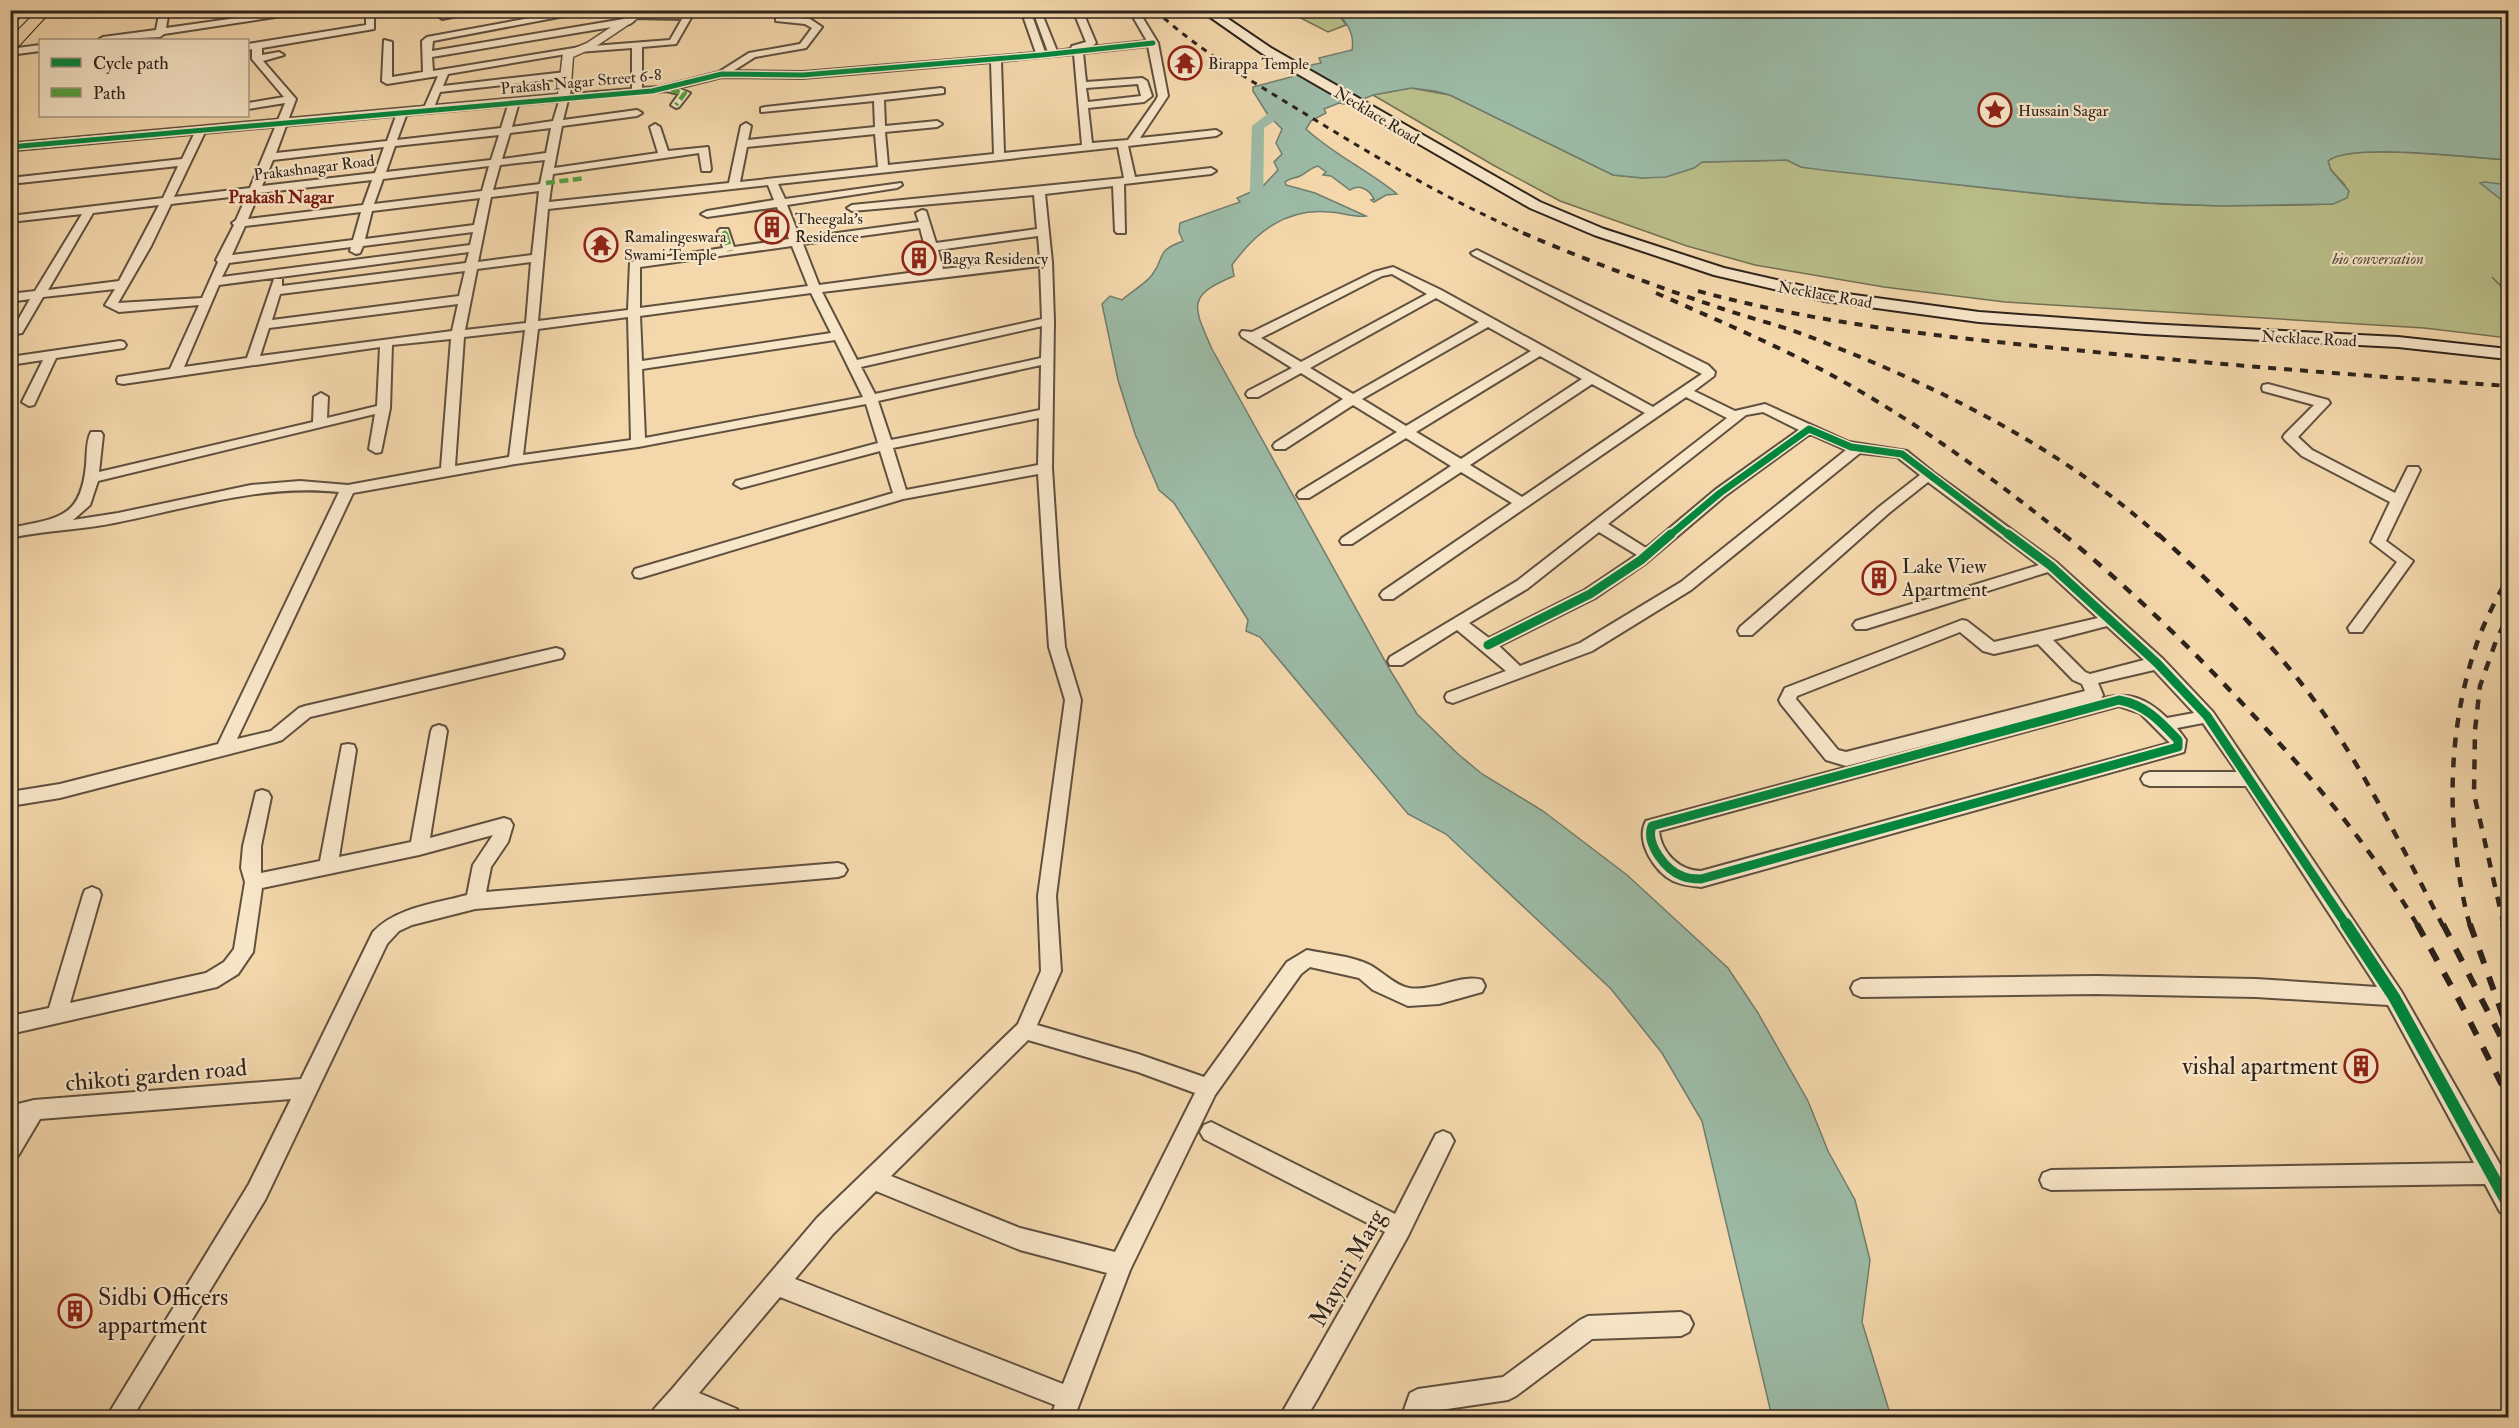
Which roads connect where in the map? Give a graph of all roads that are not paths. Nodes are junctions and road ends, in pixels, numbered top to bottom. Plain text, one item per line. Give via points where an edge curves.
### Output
1 (19, 10) edge
2 (46, 10) edge
3 (165, 10) edge
4 (316, 10) edge
5 (370, 10) edge
6 (485, 10) edge
7 (592, 10) edge
8 (1025, 10) edge
9 (1037, 10) edge
10 (1077, 10) edge
11 (1133, 10) edge
12 (1206, 10) edge
13 (1223, 10) edge
14 (443, 13) edge
15 (637, 16) edge
16 (10, 20) edge
17 (779, 20) dead end
18 (516, 24) junction
19 (442, 28) dead end
20 (160, 34) junction
21 (139, 38) edge
22 (121, 39) edge
23 (518, 40) junction
24 (387, 42) dead end
25 (1153, 43) junction
26 (637, 44) junction
27 (252, 46) edge
28 (39, 48) edge
29 (10, 50) edge
30 (577, 51) junction
31 (1078, 51) junction
32 (1053, 52) junction
33 (279, 55) dead end
34 (426, 55) junction
35 (1042, 55) junction
36 (525, 58) junction
37 (996, 59) junction
38 (260, 63) junction
39 (249, 69) edge
40 (444, 72) junction
41 (428, 74) junction
42 (722, 74) junction
43 (566, 75) junction
44 (1081, 85) junction
45 (667, 89) junction
46 (436, 90) junction
47 (941, 91) dead end
48 (637, 92) junction
49 (564, 97) junction
50 (879, 98) junction
51 (291, 99) junction
52 (514, 102) junction
53 (676, 105) dead end
54 (249, 106) edge
55 (1083, 106) junction
56 (428, 110) junction
57 (765, 110) dead end
58 (1380, 111) junction
59 (402, 113) junction
60 (637, 113) dead end
61 (281, 124) junction
62 (556, 124) junction
63 (937, 124) dead end
64 (746, 126) dead end
65 (655, 127) dead end
66 (201, 130) junction
67 (880, 130) junction
68 (505, 131) junction
69 (1216, 133) dead end
70 (1126, 143) junction
71 (390, 144) junction
72 (743, 144) junction
73 (10, 147) edge
74 (1087, 148) junction
75 (999, 155) junction
76 (550, 156) junction
77 (664, 156) junction
78 (269, 157) junction
79 (185, 162) junction
80 (495, 162) junction
81 (883, 168) junction
82 (706, 169) dead end
83 (1210, 171) dead end
84 (380, 175) junction
85 (586, 178) dead end
86 (1130, 179) junction
87 (10, 181) edge
88 (546, 181) junction
89 (772, 181) junction
90 (1118, 181) junction
91 (735, 184) junction
92 (897, 185) dead end
93 (922, 188) dead end
94 (253, 190) junction
95 (1039, 191) junction
96 (486, 195) junction
97 (168, 200) junction
98 (921, 201) junction
99 (782, 203) junction
100 (544, 206) junction
101 (367, 208) junction
102 (852, 208) dead end
103 (90, 209) junction
104 (707, 214) dead end
105 (1575, 215) junction
106 (10, 219) edge
107 (238, 223) junction
108 (926, 224) junction
109 (480, 228) junction
110 (724, 231) dead end
111 (1121, 231) dead end
112 (1042, 232) junction
113 (797, 242) junction
114 (358, 243) junction
115 (932, 247) junction
116 (475, 248) junction
117 (730, 251) junction
118 (1477, 253) dead end
119 (537, 258) junction
120 (222, 260) junction
121 (1046, 262) junction
122 (351, 264) junction
123 (472, 266) junction
124 (281, 273) junction
125 (938, 273) junction
126 (348, 281) junction
127 (214, 282) junction
128 (123, 284) junction
129 (815, 290) junction
130 (275, 291) junction
131 (1437, 293) junction
132 (40, 294) junction
133 (10, 298) edge
134 (466, 299) junction
135 (205, 301) junction
136 (632, 314) junction
137 (1048, 321) junction
138 (1486, 323) junction
139 (264, 325) junction
140 (532, 326) junction
141 (10, 331) edge
142 (458, 333) junction
143 (838, 336) junction
144 (386, 342) junction
145 (2508, 344) edge
146 (120, 345) dead end
147 (1539, 351) junction
148 (52, 354) junction
149 (2508, 354) edge
150 (1048, 360) junction
151 (10, 361) edge
152 (252, 363) junction
153 (853, 365) junction
154 (636, 366) junction
155 (1302, 368) junction
156 (175, 374) junction
157 (1591, 379) junction
158 (123, 380) dead end
159 (2268, 388) dead end
160 (1685, 392) junction
161 (1253, 394) dead end
162 (321, 398) dead end
163 (871, 399) junction
164 (1353, 399) junction
165 (29, 402) dead end
166 (383, 408) junction
167 (1046, 413) junction
168 (1654, 413) junction
169 (1736, 417) junction
170 (320, 424) junction
171 (1809, 429) junction
172 (1406, 431) junction
173 (96, 435) dead end
174 (638, 443) junction
175 (886, 446) junction
176 (1280, 446) dead end
177 (1857, 448) junction
178 (376, 449) dead end
179 (515, 460) junction
180 (1459, 466) junction
181 (1045, 468) junction
182 (2413, 470) dead end
183 (448, 472) junction
184 (1928, 475) junction
185 (90, 479) junction
186 (741, 484) dead end
187 (348, 489) junction
188 (901, 495) junction
189 (1304, 495) dead end
190 (2398, 500) junction
191 (1522, 503) junction
192 (1599, 525) junction
193 (38, 526) junction
194 (10, 533) edge
195 (1347, 541) dead end
196 (1647, 555) junction
197 (2051, 566) junction
198 (640, 573) dead end
199 (1388, 595) dead end
200 (2110, 620) junction
201 (1458, 622) junction
202 (1861, 626) dead end
203 (2356, 628) dead end
204 (1746, 631) dead end
205 (2040, 638) junction
206 (1488, 645) junction
207 (556, 654) dead end
208 (1396, 661) dead end
209 (2157, 663) junction
210 (1517, 672) junction
211 (2089, 680) junction
212 (1453, 697) dead end
213 (2207, 716) junction
214 (2163, 726) junction
215 (439, 731) dead end
216 (225, 748) junction
217 (348, 750) dead end
218 (2150, 779) dead end
219 (2251, 779) junction
220 (262, 797) dead end
221 (10, 799) edge
222 (419, 848) junction
223 (328, 867) junction
224 (838, 870) dead end
225 (254, 882) junction
226 (92, 895) dead end
227 (475, 901) junction
228 (1475, 986) dead end
229 (1861, 988) dead end
230 (2394, 997) junction
231 (56, 1016) junction
232 (10, 1025) edge
233 (1025, 1029) junction
234 (306, 1088) junction
235 (1208, 1088) junction
236 (34, 1110) junction
237 (10, 1116) edge
238 (1211, 1132) dead end
239 (1443, 1141) dead end
240 (10, 1149) edge
241 (2493, 1173) junction
242 (872, 1179) junction
243 (2051, 1180) dead end
244 (2508, 1204) edge
245 (1400, 1228) junction
246 (1121, 1265) junction
247 (777, 1284) junction
248 (1681, 1324) dead end
249 (680, 1397) junction
250 (1065, 1408) edge
251 (118, 1418) edge
252 (663, 1418) edge
253 (728, 1418) edge
254 (1291, 1418) edge
255 (1413, 1418) edge

1 - 16 main road
2 - 29 main road
3 - 20 street
4 - 20 street via 216,29
5 - 27 street via 372,32
6 - 14 street
7 - 18 street
8 - 35 street
9 - 32 street
10 - 32 street via 1091,44
11 - 25 street
12 - 58 main road, Necklace Road via 1267,51
13 - 58 main road, Necklace Road
14 - 19 street
15 - 23 street
15 - 26 street via 688,16 673,42
15 - 30 street
17 - 42 street via 807,21 817,27 803,46 752,55
18 - 23 street
18 - 34 street via 430,39
20 - 21 street
21 - 22 street
23 - 34 street
23 - 36 street
24 - 41 street via 387,81
25 - 31 street, Prakash Nagar Street 6-8
25 - 70 street via 1164,96 1143,130
26 - 30 street
26 - 48 street
27 - 38 street
28 - 29 street
30 - 36 street
30 - 43 street via 567,57
31 - 32 street, Prakash Nagar Street 6-8
31 - 44 street
32 - 35 street, Prakash Nagar Street 6-8
33 - 38 street
34 - 41 street
35 - 37 street, Prakash Nagar Street 6-8
36 - 40 street
37 - 42 street, Prakash Nagar Street 6-8 via 803,75
37 - 75 street
38 - 39 street
38 - 51 street
40 - 41 street
40 - 46 street
42 - 45 street, Prakash Nagar Street 6-8
43 - 46 street
43 - 49 street
44 - 55 street
44 - 55 street via 1142,81 1147,96
45 - 48 street, Prakash Nagar Street 6-8
45 - 53 street via 685,93
46 - 56 street
47 - 50 street
48 - 49 street, Prakash Nagar Street 6-8
49 - 52 street, Prakash Nagar Street 6-8
49 - 62 street
50 - 57 street
50 - 67 street
51 - 54 street
51 - 61 street
52 - 56 street, Prakash Nagar Street 6-8
52 - 68 street
55 - 74 street
56 - 59 street, Prakash Nagar Street 6-8
58 - 105 main road, Necklace Road via 1535,205
59 - 61 street, Prakash Nagar Street 6-8
59 - 71 street
60 - 62 street
61 - 66 street, Prakash Nagar Street 6-8
61 - 78 street
62 - 68 street
62 - 76 street
63 - 67 street
64 - 72 street
65 - 77 street
66 - 73 street, Prakash Nagar Street 6-8
66 - 79 street
67 - 72 street
67 - 81 street
68 - 71 street
68 - 80 street
69 - 70 street
70 - 74 street
70 - 86 street
71 - 78 street
71 - 84 street
72 - 91 street
74 - 75 street
75 - 81 street
76 - 80 street, Prakashnagar Road
76 - 88 street
77 - 82 street via 704,149
77 - 88 street
78 - 94 street
79 - 87 street
79 - 97 street
80 - 84 street, Prakashnagar Road
80 - 96 street
81 - 89 street
83 - 86 street
84 - 94 street, Prakashnagar Road
84 - 101 street
85 - 88 street
86 - 90 street
88 - 96 street
88 - 100 street
89 - 91 street
89 - 99 street
90 - 95 street
90 - 111 street
91 - 100 street
92 - 99 street
93 - 98 street
94 - 97 street, Prakashnagar Road
94 - 107 street
95 - 98 street
95 - 112 street
96 - 101 street
96 - 109 street
97 - 103 street, Prakashnagar Road
97 - 128 street
98 - 102 street
98 - 108 street
99 - 104 street
99 - 113 street
100 - 119 street
101 - 107 street
101 - 114 street
103 - 106 street, Prakashnagar Road
103 - 132 street
105 - 145 main road, Necklace Road via 1767,272 1925,298 2102,317 2397,332
105 - 149 main road, Necklace Road via 1599,232 1720,272 1825,296 1979,317 2398,342
107 - 120 street
108 - 113 street
108 - 115 street
109 - 114 street
109 - 116 street
110 - 117 street
112 - 115 street
112 - 121 street
113 - 117 street
113 - 129 street
114 - 120 street
114 - 122 street
115 - 125 street
116 - 122 street
116 - 123 street
117 - 136 street via 634,264
118 - 160 street via 1709,372
119 - 123 street
119 - 140 street
120 - 127 street
121 - 125 street
121 - 137 street
122 - 124 street
122 - 126 street
123 - 126 street
123 - 134 street
124 - 127 street
124 - 130 street
125 - 129 street
126 - 130 street
127 - 135 street
128 - 132 street
128 - 135 street via 113,307
129 - 136 street
129 - 143 street
130 - 139 street
131 - 138 street
131 - 155 street
131 - 155 street via 1400,272 1384,272 1249,336
132 - 133 street
132 - 141 street via 18,330
134 - 139 street
134 - 142 street
135 - 156 street
136 - 140 street
136 - 154 street
137 - 150 street
137 - 153 street
138 - 147 street
138 - 164 street
139 - 152 street
140 - 142 street
140 - 179 street
142 - 144 street
142 - 183 street
143 - 153 street
143 - 154 street
144 - 152 street
144 - 166 street
146 - 148 street
147 - 157 street
147 - 172 street
148 - 151 street
148 - 165 street
150 - 163 street
150 - 167 street
152 - 156 street
153 - 163 street
154 - 174 street
155 - 161 street
155 - 164 street
156 - 158 street
157 - 168 street
157 - 180 street
159 - 190 street via 2323,403 2290,437 2307,453
160 - 168 street
160 - 169 street
162 - 170 street
163 - 174 street
163 - 175 street
164 - 172 street
164 - 176 street
166 - 170 street
166 - 178 street
167 - 175 street
167 - 181 street
168 - 191 street
169 - 171 street via 1751,409 1765,408
169 - 192 street
170 - 185 street
171 - 177 street
171 - 196 street via 1720,493
172 - 180 street
172 - 189 street
173 - 185 street
174 - 179 street
175 - 186 street
175 - 188 street
177 - 184 street via 1902,454
177 - 210 street via 1686,586 1586,647
179 - 183 street
180 - 191 street
180 - 195 street
181 - 188 street
181 - 233 street via 1058,648 1073,700 1047,896 1051,971
182 - 190 street
183 - 187 street
184 - 197 street
184 - 204 street
185 - 193 street via 89,495 78,512
187 - 193 street via 286,485 250,489 99,522
187 - 216 street
188 - 198 street
190 - 203 street via 2378,542 2406,561
191 - 199 street
192 - 196 street
192 - 201 street via 1522,585
193 - 194 street
196 - 206 street via 1590,594
197 - 200 street
197 - 202 street
200 - 205 street
200 - 209 street
201 - 206 street
201 - 208 street
205 - 211 street via 2079,676
205 - 211 street via 1994,648 1962,625 1791,692 1787,700 1832,755 1846,759 2095,694
206 - 210 street
207 - 216 street via 305,712 276,736
209 - 211 street
209 - 213 street
210 - 212 street
213 - 214 street
213 - 219 street
214 - 214 street via 2142,705 2119,700 1652,826 1649,837 1670,869 1688,879 1701,879 2175,749 2178,741
215 - 222 street
216 - 221 street via 60,791
217 - 223 street
218 - 219 street
219 - 230 street
220 - 225 street via 250,868
222 - 223 street
222 - 227 street via 504,825 502,837 481,867
223 - 225 street
224 - 227 street
225 - 231 street via 243,952 231,968 210,981
226 - 231 street
227 - 234 street via 409,918 392,925 380,938
228 - 235 street via 1439,995 1408,997 1380,984 1364,971 1307,958 1294,968
229 - 230 street via 2107,985 2256,988
230 - 241 street
231 - 232 street
233 - 235 street
233 - 242 street
234 - 236 street, chikoti garden road
234 - 251 street via 258,1192
235 - 246 street
236 - 237 street, chikoti garden road
236 - 240 street
238 - 245 street
239 - 245 street, Mayuri Marg
241 - 243 street
241 - 244 street
242 - 246 street via 1020,1239
242 - 247 street via 825,1226
245 - 254 street, Mayuri Marg
246 - 250 street
247 - 249 street
247 - 250 street
248 - 255 street via 1587,1328 1508,1388 1418,1401
249 - 252 street
249 - 253 street

